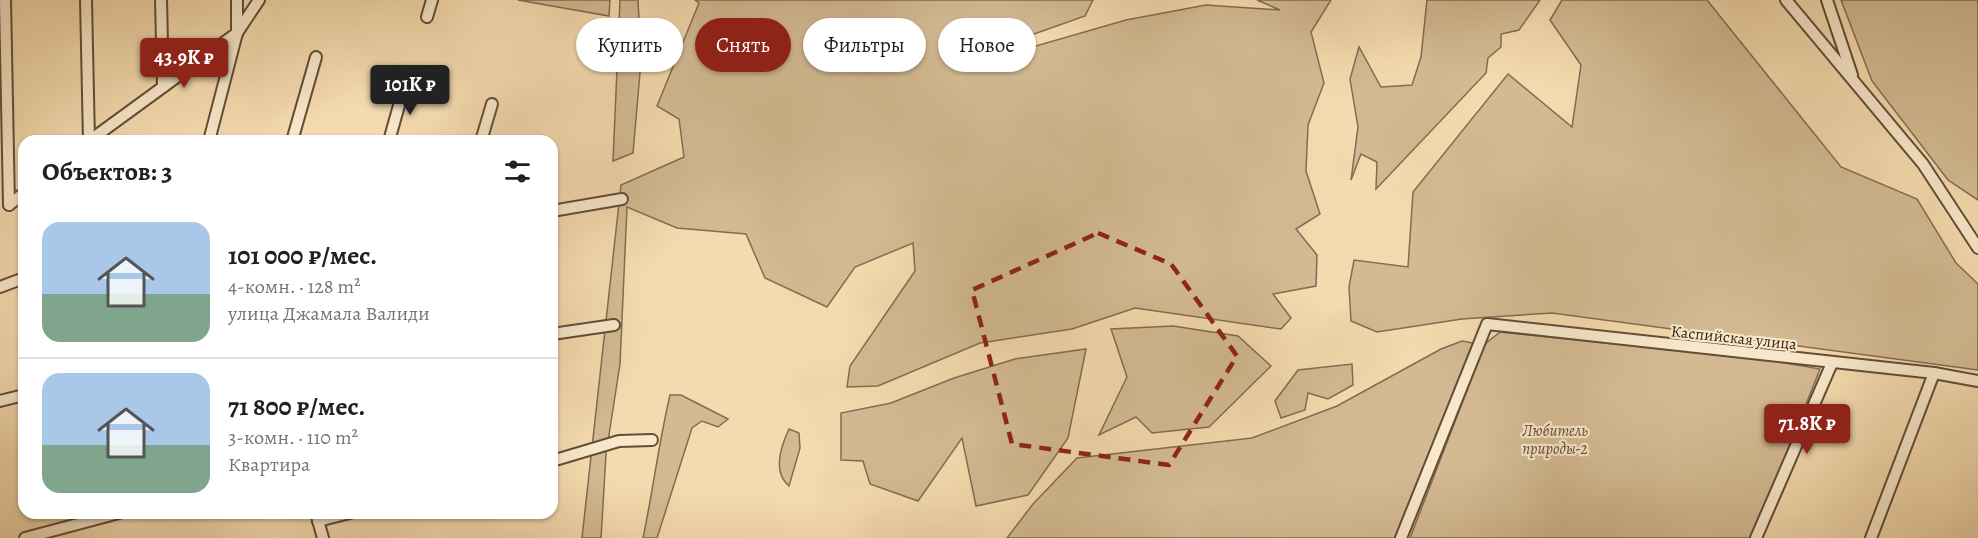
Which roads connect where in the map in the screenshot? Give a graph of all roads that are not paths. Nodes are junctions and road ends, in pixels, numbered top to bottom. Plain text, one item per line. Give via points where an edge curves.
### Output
1 (5, 0) edge
2 (86, 0) edge
3 (161, 0) edge
4 (237, 0) edge
5 (259, 0) edge
6 (432, 0) edge
7 (1785, 0) edge
8 (1827, 0) edge
9 (427, 16) dead end
10 (237, 33) junction
11 (316, 57) dead end
12 (405, 84) dead end
13 (1856, 84) junction
14 (163, 87) junction
15 (492, 104) dead end
16 (89, 135) edge
17 (97, 135) edge
18 (211, 135) edge
19 (294, 135) edge
20 (391, 135) edge
21 (483, 135) edge
22 (18, 198) edge
23 (622, 200) dead end
24 (558, 210) edge
25 (1978, 248) edge
26 (18, 280) edge
27 (0, 287) edge
28 (614, 325) dead end
29 (558, 333) edge
30 (1832, 363) junction
31 (1934, 373) junction
32 (1978, 381) edge
33 (18, 396) edge
34 (0, 401) edge
35 (652, 440) dead end
36 (558, 459) edge
37 (96, 519) edge
38 (318, 519) edge
39 (25, 538) edge
40 (323, 538) edge
41 (1401, 538) edge
42 (1756, 538) edge
43 (1871, 538) edge

1 - 22 street via 9,205
2 - 16 street
3 - 14 street
4 - 10 street
5 - 10 street
6 - 9 street
7 - 13 street
8 - 13 street
10 - 14 street
10 - 18 street
11 - 19 street
12 - 20 street
13 - 25 street via 1923,164
14 - 17 street
15 - 21 street
23 - 24 street
26 - 27 street
28 - 29 street
30 - 31 street, Каспийская улица
30 - 41 street, Каспийская улица via 1487,324
30 - 42 street
31 - 32 street, Каспийская улица
31 - 43 street
33 - 34 street
35 - 36 street via 619,441
37 - 39 street
38 - 40 street

